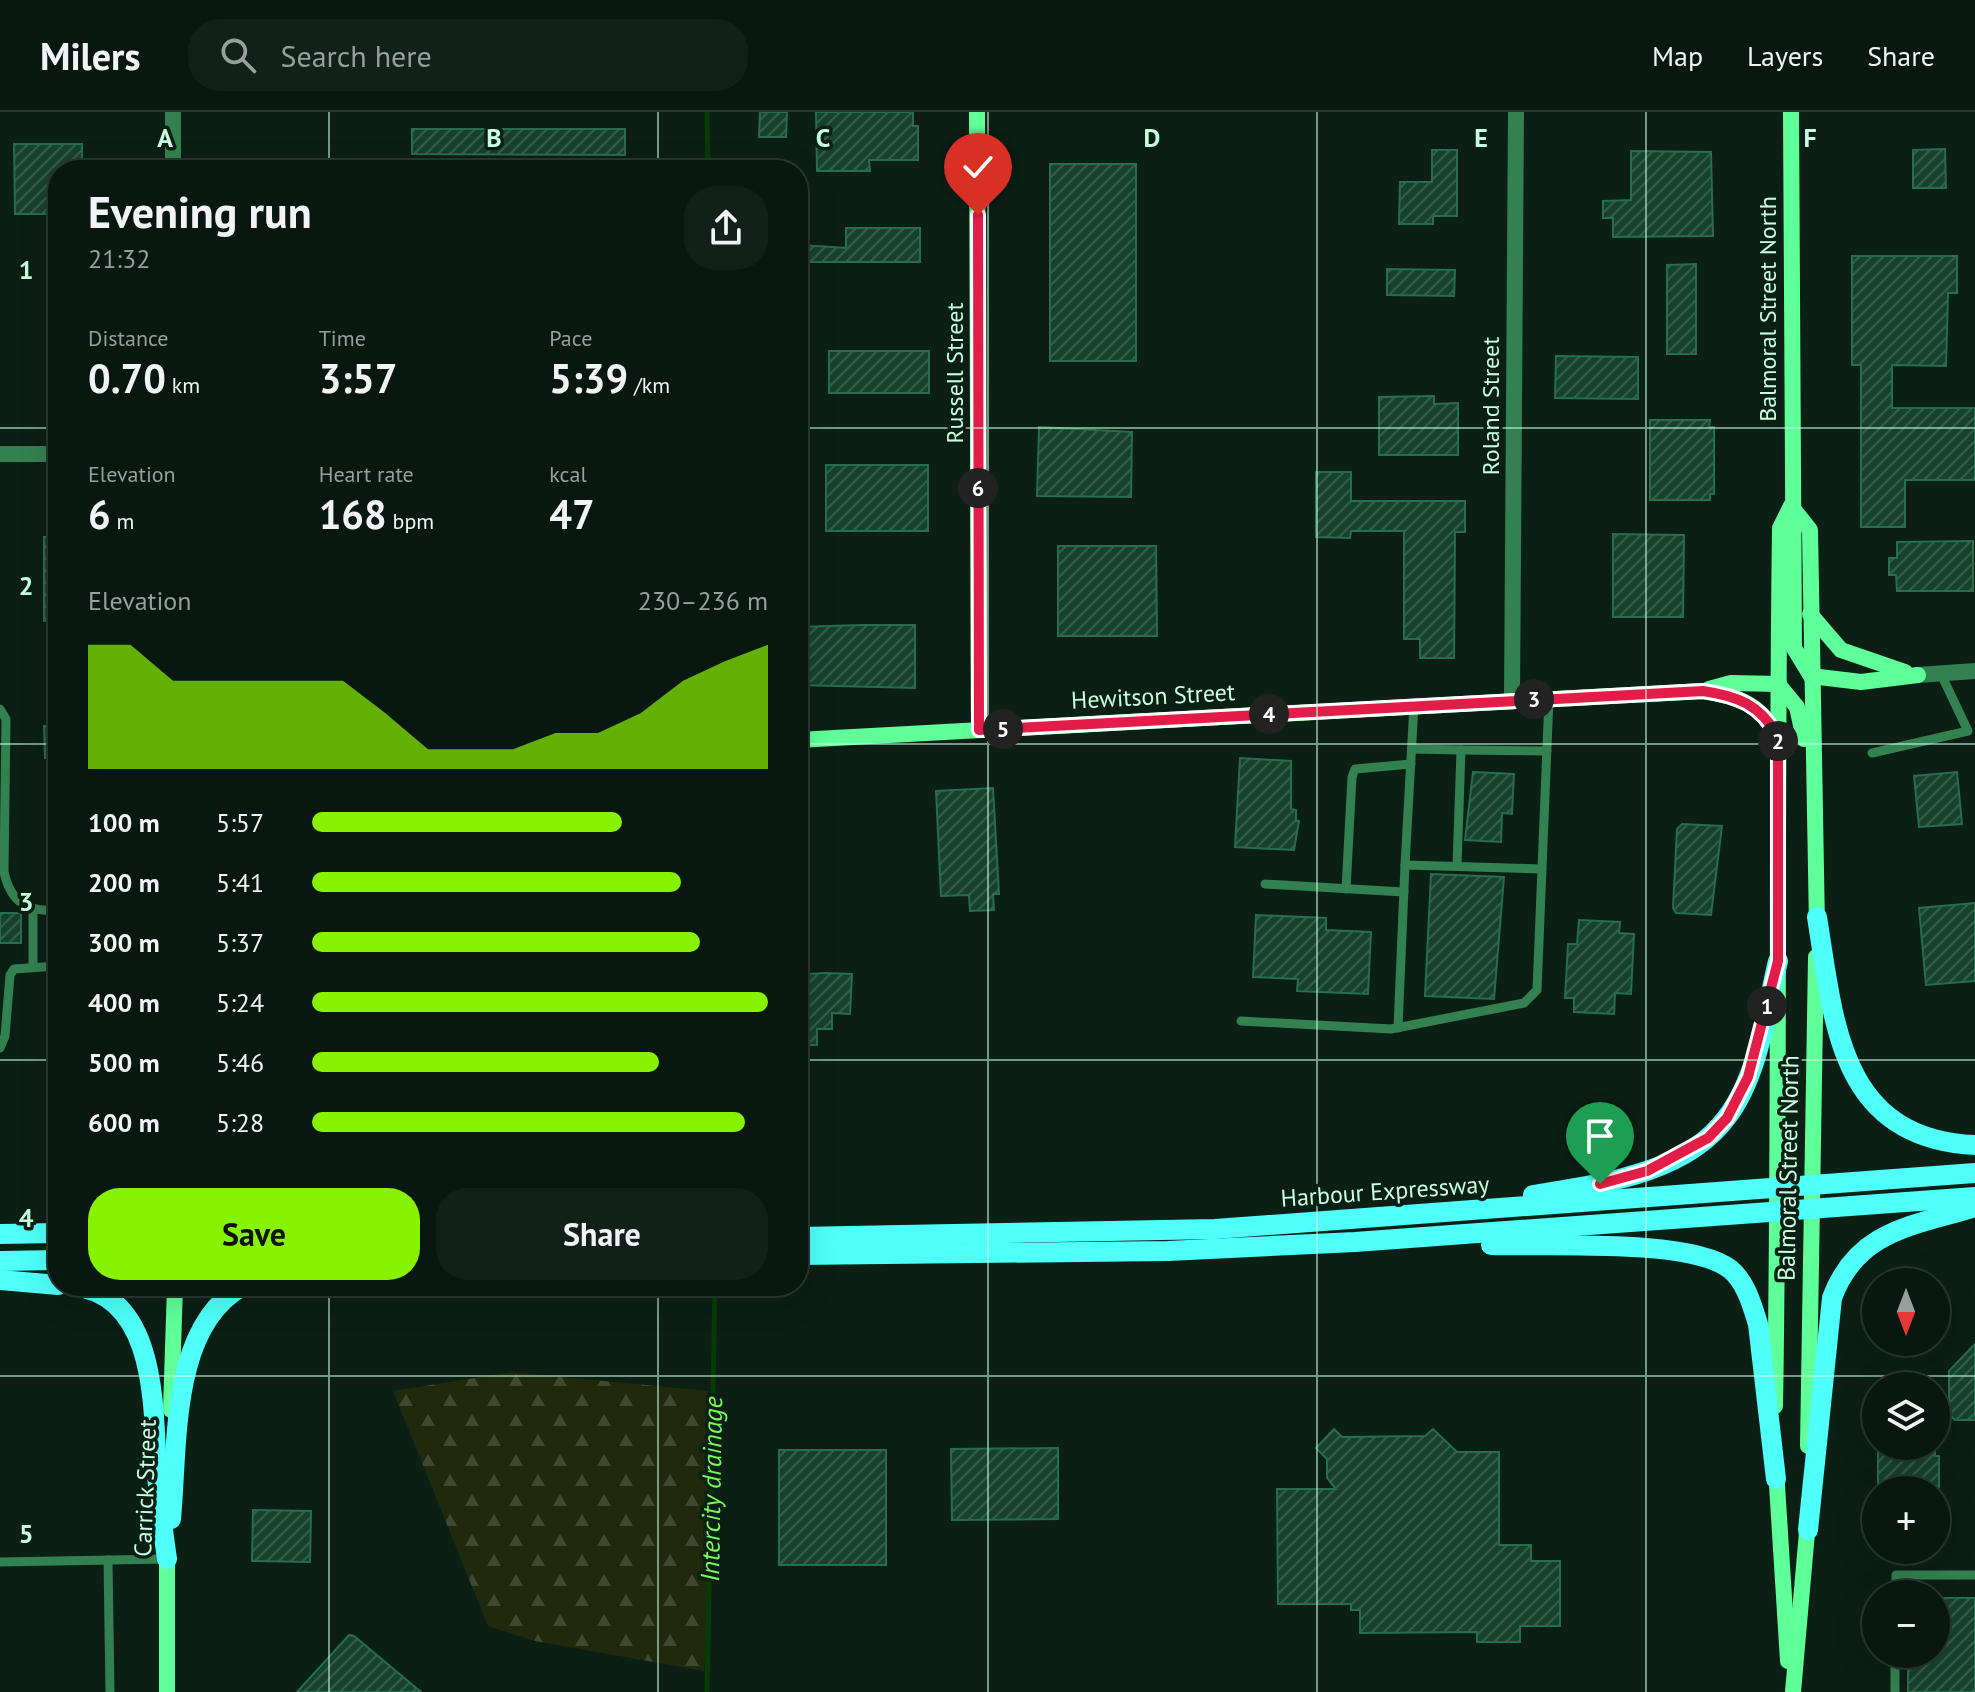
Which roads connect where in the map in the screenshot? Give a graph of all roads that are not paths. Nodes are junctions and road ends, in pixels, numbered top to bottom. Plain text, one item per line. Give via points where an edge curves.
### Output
1 (173, 112) edge
2 (977, 112) edge
3 (1516, 112) edge
4 (1791, 112) edge
5 (173, 160) edge
6 (0, 454) edge
7 (48, 454) edge
8 (1791, 506) junction
9 (1810, 614) junction
10 (1975, 671) edge
11 (1941, 674) junction
12 (1918, 675) junction
13 (1811, 676) junction
14 (1778, 684) junction
15 (1703, 691) junction
16 (1549, 698) junction
17 (1512, 700) junction
18 (1414, 705) junction
19 (0, 709) edge
20 (979, 730) junction
21 (1972, 731) edge
22 (1778, 737) junction
23 (808, 739) edge
24 (1412, 749) junction
25 (1461, 750) junction
26 (1547, 751) junction
27 (1872, 753) dead end
28 (1411, 764) junction
29 (2, 796) edge
30 (1815, 857) junction
31 (1405, 865) junction
32 (1457, 866) junction
33 (1542, 869) junction
34 (1265, 884) dead end
35 (1346, 889) junction
36 (1404, 892) junction
37 (33, 911) junction
38 (48, 911) edge
39 (1817, 917) junction
40 (1778, 961) junction
41 (33, 966) junction
42 (48, 966) edge
43 (1241, 1021) dead end
44 (1398, 1028) junction
45 (0, 1048) edge
46 (1975, 1145) edge
47 (1975, 1173) edge
48 (1811, 1185) junction
49 (1779, 1188) junction
50 (1975, 1197) edge
51 (1975, 1207) edge
52 (1810, 1212) junction
53 (1779, 1213) junction
54 (1406, 1216) junction
55 (48, 1224) edge
56 (48, 1233) edge
57 (8, 1234) edge
58 (808, 1237) edge
59 (1355, 1242) junction
60 (808, 1255) edge
61 (48, 1260) edge
62 (0, 1261) edge
63 (0, 1280) edge
64 (48, 1284) edge
65 (102, 1296) edge
66 (175, 1296) edge
67 (225, 1296) edge
68 (1776, 1479) junction
69 (1808, 1530) junction
70 (167, 1559) junction
71 (108, 1560) junction
72 (0, 1562) edge
73 (1975, 1575) edge
74 (1896, 1580) edge
75 (1895, 1668) edge
76 (110, 1692) edge
77 (167, 1692) edge
78 (1792, 1692) edge
79 (1895, 1692) edge

1 - 5 street
2 - 20 main road, Russell Street
3 - 17 street, Roland Street
4 - 8 main road, Balmoral Street North
6 - 7 street
8 - 9 main road, Balmoral Street North via 1810,530
8 - 13 main road via 1794,648
8 - 14 main road, Balmoral Street North via 1780,528
9 - 12 main road via 1841,650
9 - 13 main road, Balmoral Street North
10 - 11 street
11 - 12 street
11 - 21 lane
12 - 13 main road via 1861,682
13 - 30 main road, Balmoral Street North
14 - 15 main road via 1731,683
14 - 22 main road, Balmoral Street North
14 - 30 main road via 1803,724
15 - 16 main road, Hewitson Street
15 - 22 main road via 1732,695 1755,707
16 - 17 main road, Hewitson Street
16 - 26 lane
17 - 18 main road, Hewitson Street
18 - 20 main road, Hewitson Street
18 - 24 lane
19 - 29 lane via 6,719
20 - 23 main road, Hewitson Street
21 - 27 lane
22 - 40 main road, Balmoral Street North
24 - 25 lane
24 - 28 lane
25 - 26 lane
25 - 32 lane
26 - 33 lane
28 - 31 lane
28 - 35 lane via 1355,769
29 - 37 lane via 7,887 16,901
30 - 39 main road, Balmoral Street North
31 - 32 lane
31 - 36 lane
32 - 33 lane
33 - 44 lane via 1533,997
34 - 35 lane
35 - 36 lane
36 - 44 lane
37 - 38 lane
37 - 41 lane
39 - 46 main road via 1838,1039 1863,1091 1897,1124
39 - 48 main road, Balmoral Street North
40 - 49 main road, Balmoral Street North
40 - 54 main road via 1748,1077 1727,1118 1708,1138 1647,1171 1600,1184
41 - 42 lane
41 - 45 lane via 22,966 10,975
43 - 44 lane
47 - 48 main road, Harbour Expressway
48 - 49 main road, Harbour Expressway
48 - 52 main road, Balmoral Street North
49 - 53 main road, Balmoral Street North
49 - 54 main road, Harbour Expressway
50 - 52 main road, Harbour Expressway
51 - 69 main road via 1882,1236 1858,1253 1841,1275 1832,1298
52 - 53 main road, Harbour Expressway
52 - 69 main road, Balmoral Street North
53 - 59 main road, Harbour Expressway
53 - 68 main road, Balmoral Street North
54 - 58 main road, Harbour Expressway via 1215,1229
55 - 57 main road
56 - 57 main road
59 - 60 main road, Harbour Expressway via 1168,1251
59 - 68 main road via 1678,1251 1722,1263 1737,1276 1758,1324
61 - 62 main road
63 - 64 main road
65 - 70 main road via 126,1316 140,1339 150,1374
66 - 70 main road, Carrick Street
67 - 70 main road via 205,1318 187,1358
68 - 78 main road, Balmoral Street North
69 - 78 main road, Balmoral Street North
70 - 71 lane
70 - 77 main road, Carrick Street
71 - 72 lane
71 - 76 lane
73 - 74 lane via 1896,1575
75 - 79 lane

